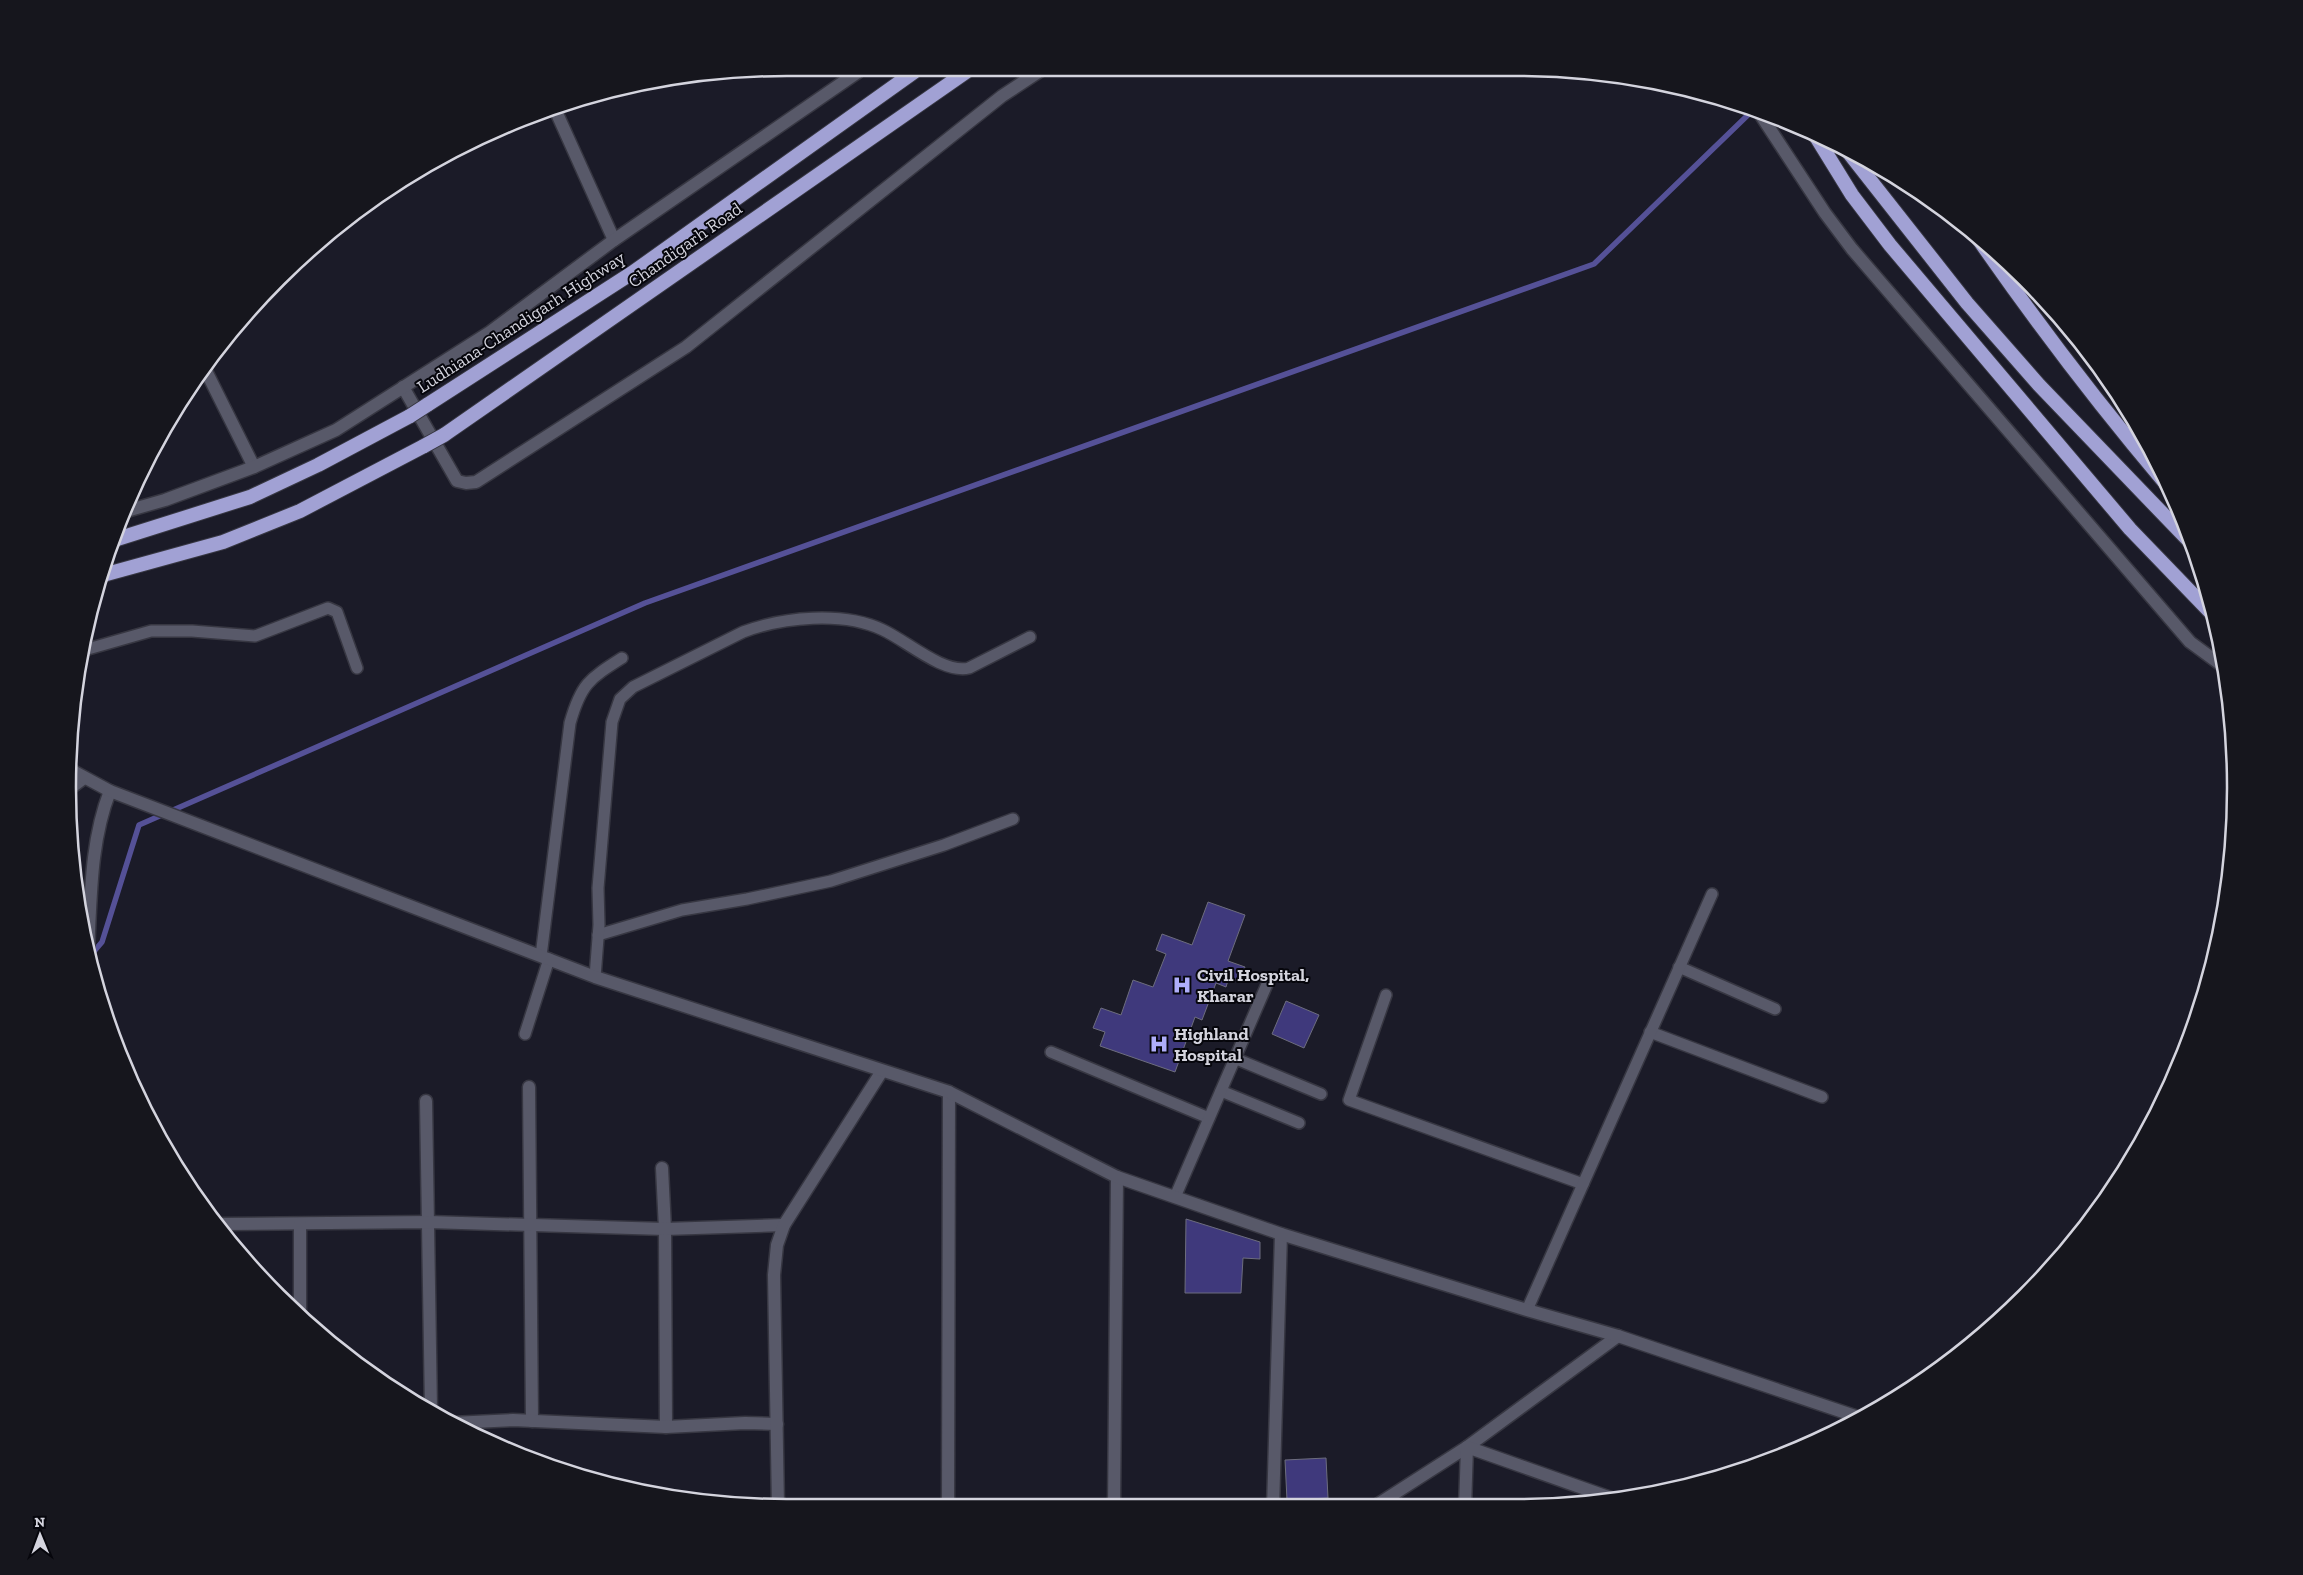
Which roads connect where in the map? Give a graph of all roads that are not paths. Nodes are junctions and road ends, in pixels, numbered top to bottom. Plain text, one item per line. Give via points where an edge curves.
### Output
1 (852, 76) edge
2 (908, 76) edge
3 (960, 76) edge
4 (1032, 76) edge
5 (557, 115) edge
6 (1765, 122) edge
7 (1822, 146) edge
8 (1859, 165) edge
9 (614, 240) junction
10 (1996, 264) edge
11 (208, 376) edge
12 (403, 387) junction
13 (2147, 461) edge
14 (254, 467) junction
15 (133, 509) edge
16 (2178, 530) edge
17 (122, 538) edge
18 (109, 573) edge
19 (2203, 605) edge
20 (1030, 637) dead end
21 (90, 647) edge
22 (622, 658) dead end
23 (2215, 660) edge
24 (357, 668) dead end
25 (77, 773) edge
26 (84, 778) junction
27 (76, 784) edge
28 (110, 791) junction
29 (1013, 819) dead end
30 (1712, 894) dead end
31 (90, 924) edge
32 (598, 935) junction
33 (545, 958) junction
34 (1679, 967) junction
35 (595, 977) junction
36 (1268, 982) dead end
37 (1386, 995) dead end
38 (1775, 1009) dead end
39 (1650, 1032) junction
40 (525, 1034) dead end
41 (1051, 1052) dead end
42 (1234, 1058) junction
43 (882, 1071) junction
44 (529, 1087) dead end
45 (1221, 1091) junction
46 (949, 1092) junction
47 (1321, 1094) dead end
48 (1822, 1097) dead end
49 (426, 1101) dead end
50 (1209, 1118) junction
51 (1299, 1123) dead end
52 (662, 1168) dead end
53 (1117, 1177) junction
54 (1583, 1184) junction
55 (1175, 1196) junction
56 (429, 1222) junction
57 (226, 1224) edge
58 (300, 1224) junction
59 (531, 1226) junction
60 (784, 1226) junction
61 (665, 1228) junction
62 (1281, 1234) junction
63 (300, 1304) edge
64 (1527, 1310) junction
65 (1618, 1336) junction
66 (431, 1402) edge
67 (1850, 1414) edge
68 (532, 1421) junction
69 (467, 1422) edge
70 (777, 1424) junction
71 (666, 1427) junction
72 (1466, 1447) junction
73 (1599, 1494) edge
74 (778, 1499) edge
75 (948, 1499) edge
76 (1114, 1499) edge
77 (1273, 1499) edge
78 (1386, 1499) edge
79 (1466, 1499) edge

1 - 9 street
2 - 17 highway, Ludhiana-Chandigarh Highway, bridge via 632,272 410,416 250,497
3 - 18 highway, Chandigarh Road, bridge via 444,435 300,511 222,542
4 - 12 street via 1002,96 686,347 476,482 466,484 457,481
5 - 9 street
6 - 23 street via 1824,213 1852,249 2190,642
7 - 19 highway via 1852,195 1896,252 2130,529
8 - 16 highway via 1973,310 2038,385
9 - 12 street via 490,332
10 - 13 highway
11 - 14 street
12 - 14 street via 336,430
14 - 15 street
20 - 32 lane via 960,670 869,624 797,619 743,632 633,687 620,699 612,722 598,888
21 - 24 lane via 151,631 255,636 328,608 337,612
22 - 33 lane via 587,683 575,704 570,723
25 - 26 street
26 - 27 street
26 - 28 street
28 - 31 street via 96,839
28 - 33 street
29 - 32 lane via 944,846 831,881 682,910
30 - 34 lane
32 - 35 lane
33 - 35 street
33 - 40 lane
34 - 38 lane
34 - 39 lane
35 - 43 street
36 - 42 lane
37 - 54 lane via 1349,1100
39 - 48 lane
39 - 54 lane
41 - 50 lane
42 - 45 lane
42 - 47 lane
43 - 46 street
43 - 60 street
44 - 59 street
45 - 50 lane
45 - 51 lane
46 - 53 street
46 - 75 street
49 - 56 street
50 - 55 lane
52 - 61 street
53 - 55 street
53 - 76 street
54 - 64 lane
55 - 62 street
56 - 58 street
56 - 59 street
56 - 66 street
57 - 58 street
58 - 63 street
59 - 61 street
59 - 68 street
60 - 61 street
60 - 70 street via 777,1246 774,1275
61 - 71 street
62 - 64 street
62 - 77 street
64 - 65 street
65 - 67 street
65 - 72 street
68 - 69 street
68 - 71 street
70 - 71 street
70 - 74 street
72 - 73 street
72 - 78 street
72 - 79 street

